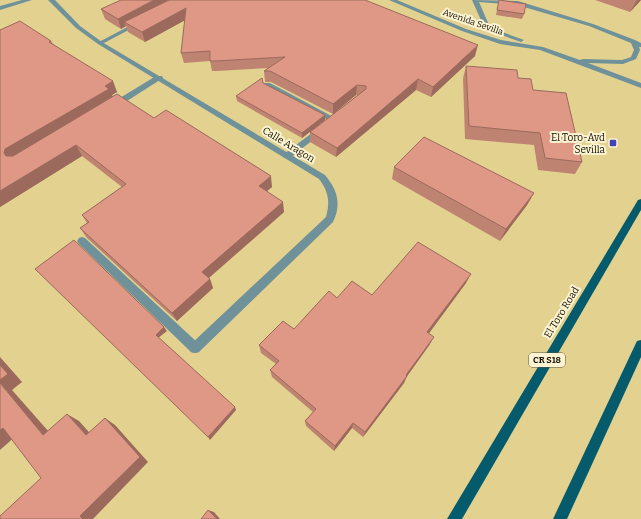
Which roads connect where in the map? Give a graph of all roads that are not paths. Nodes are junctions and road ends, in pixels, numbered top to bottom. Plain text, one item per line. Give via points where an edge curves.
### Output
1 (29, 0) edge
2 (51, 0) edge
3 (392, 0) edge
4 (477, 0) edge
5 (0, 8) edge
6 (142, 22) edge
7 (632, 41) junction
8 (100, 43) junction
9 (641, 45) edge
10 (541, 48) junction
11 (574, 60) junction
12 (159, 78) junction
13 (267, 85) edge
14 (641, 86) edge
15 (105, 110) edge
16 (287, 156) junction
17 (641, 202) edge
18 (82, 241) edge
19 (641, 344) edge
20 (454, 519) edge
21 (560, 519) edge

1 - 5 street
2 - 8 street, Calle Aragon via 78,27
3 - 10 street, Avenida Sevilla via 447,24 500,42
4 - 7 street via 518,3 591,25
4 - 10 street via 486,26
6 - 8 street
7 - 9 street
7 - 11 street via 637,50 634,58 623,62
8 - 12 street, Calle Aragon
10 - 11 street, Avenida Sevilla
11 - 14 street, Avenida Sevilla
12 - 15 street
12 - 16 street, Calle Aragon
13 - 16 street via 336,117
16 - 18 street, Calle Aragon via 322,177 332,188 335,204 330,219 195,348
17 - 20 main road, El Toro Road / CR S18
19 - 21 main road

